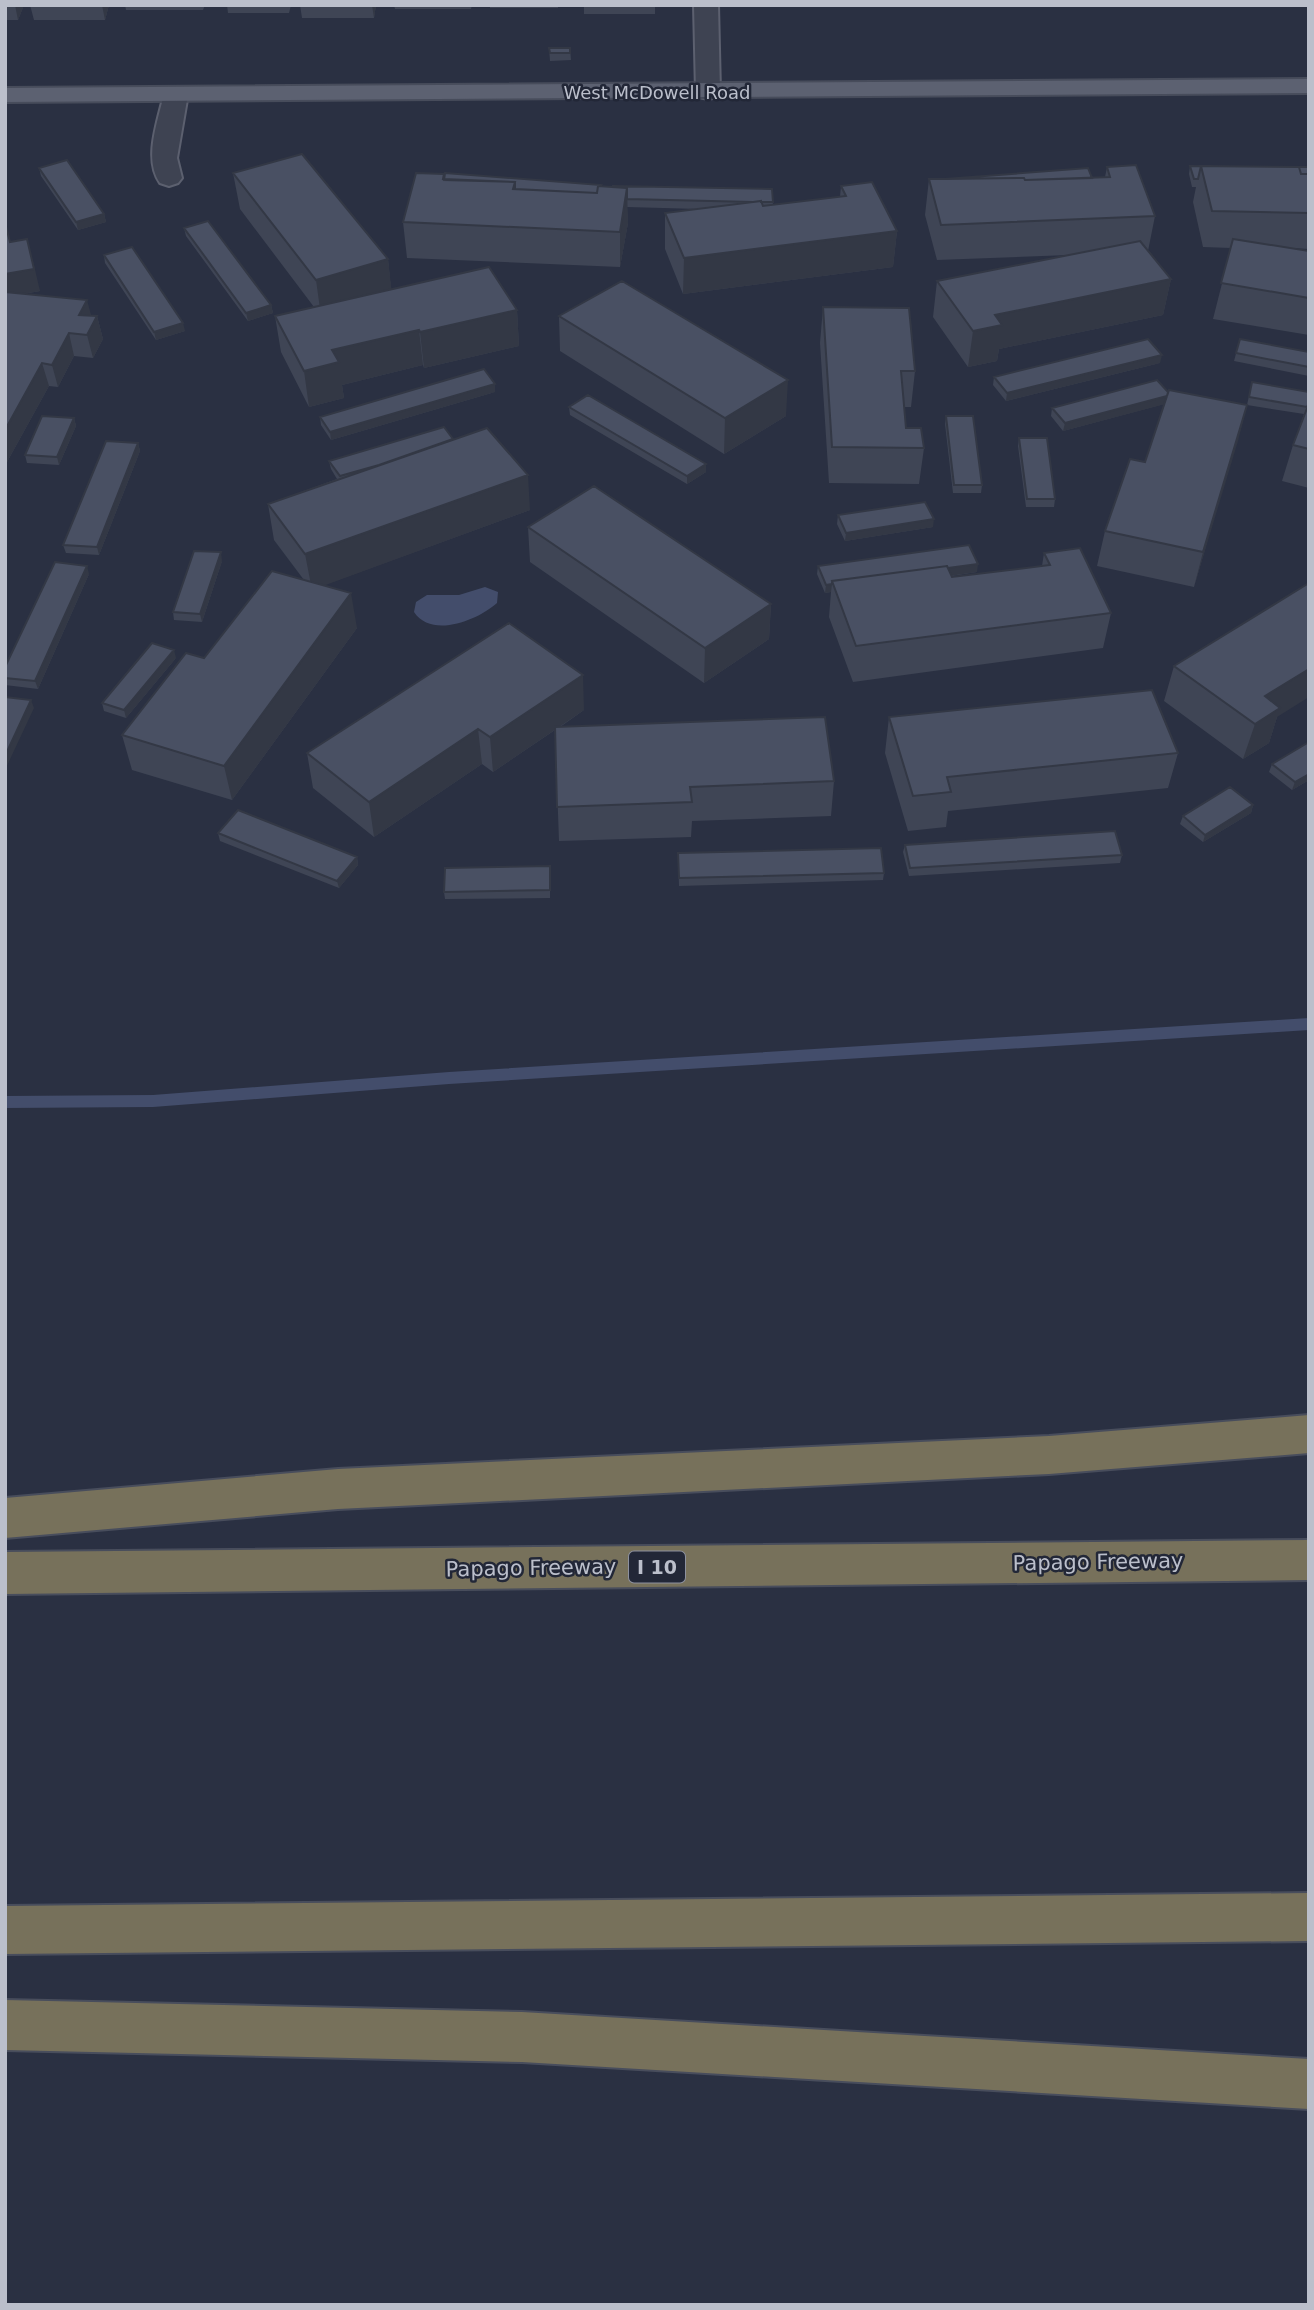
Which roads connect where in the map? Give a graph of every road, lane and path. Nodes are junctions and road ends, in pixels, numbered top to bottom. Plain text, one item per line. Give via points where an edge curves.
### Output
1 (706, 5) edge
2 (1309, 86) edge
3 (708, 92) junction
4 (5, 94) edge
5 (176, 94) junction
6 (169, 178) dead end
7 (1309, 1434) edge
8 (5, 1518) edge
9 (1309, 1560) edge
10 (5, 1573) edge
11 (1309, 1917) edge
12 (5, 1930) edge
13 (5, 2025) edge
14 (1309, 2084) edge

1 - 3 street
2 - 3 main road, West McDowell Road
3 - 5 main road, West McDowell Road
4 - 5 main road, West McDowell Road
5 - 6 street via 164,158
7 - 8 highway via 1049,1455 338,1489
9 - 10 highway, Papago Freeway / I 10
11 - 12 highway
13 - 14 highway via 523,2037

